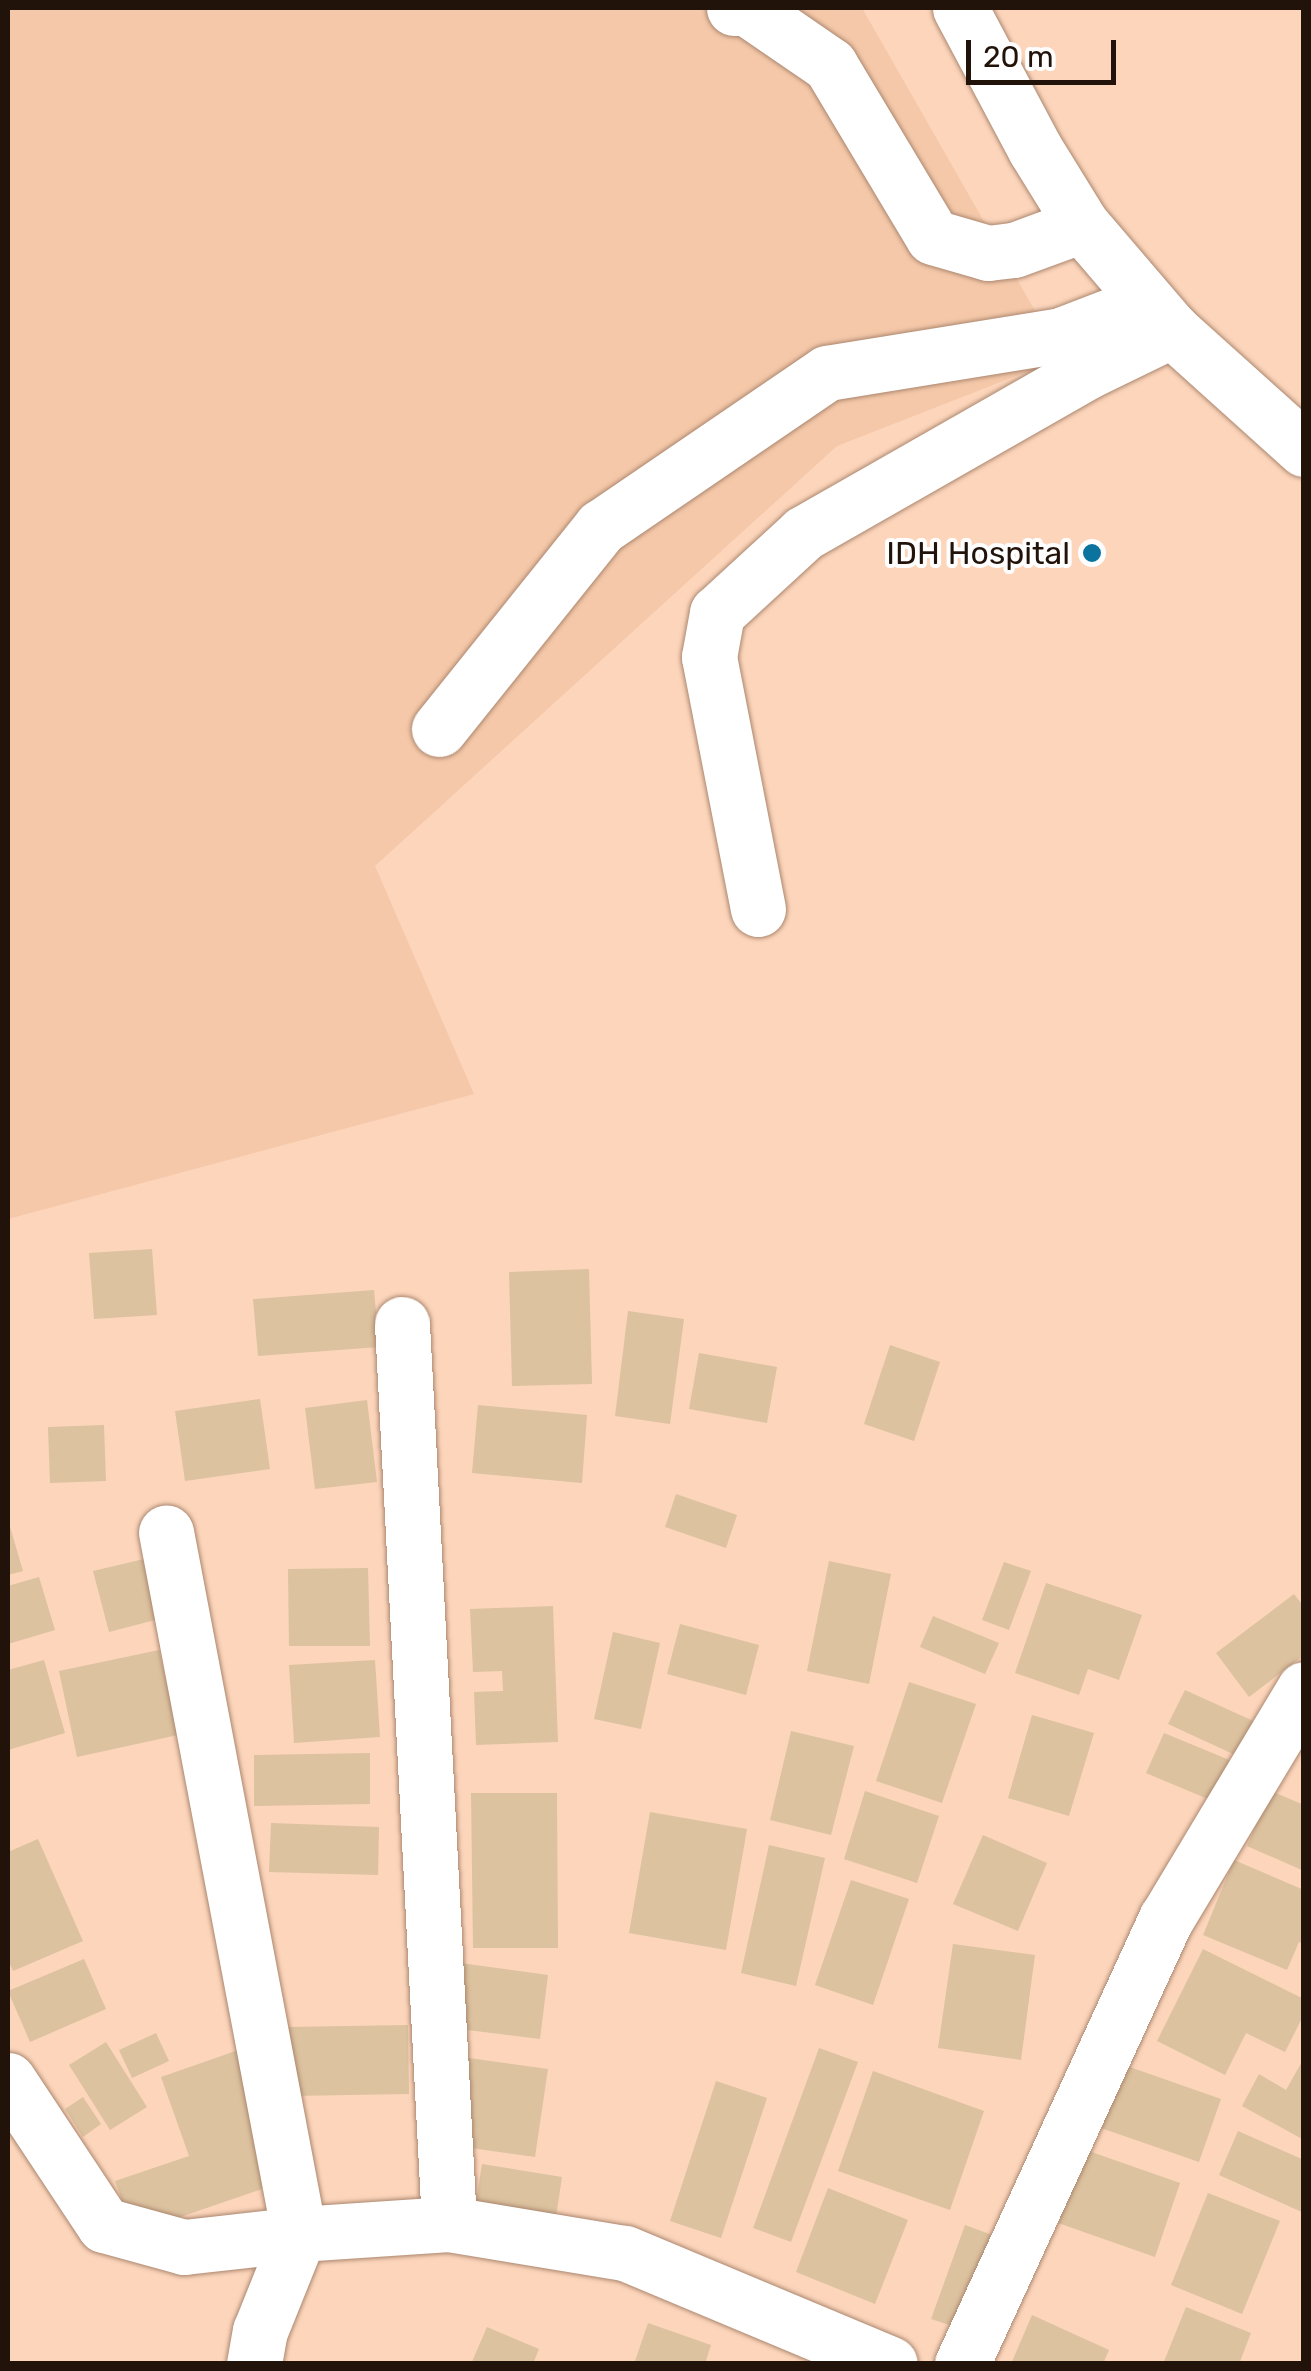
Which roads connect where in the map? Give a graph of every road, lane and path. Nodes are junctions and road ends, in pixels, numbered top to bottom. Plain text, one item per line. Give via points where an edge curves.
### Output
1 (734, 8) edge
2 (960, 8) edge
3 (1082, 226) junction
4 (1160, 316) junction
5 (1304, 448) edge
6 (440, 729) dead end
7 (758, 910) dead end
8 (402, 1324) dead end
9 (166, 1532) dead end
10 (1304, 1689) edge
11 (8, 2080) edge
12 (449, 2224) junction
13 (300, 2234) junction
14 (254, 2364) edge
15 (890, 2364) edge
16 (962, 2364) edge

1 - 3 street via 746,8 830,65 933,238 988,254
2 - 3 street
3 - 4 street
4 - 5 street
4 - 6 street via 827,374 601,527
4 - 7 street via 1086,372 804,533 717,613 709,657
8 - 12 street
9 - 13 street
10 - 16 street via 1166,1919
11 - 13 street via 104,2225 184,2247
12 - 13 street
12 - 15 street via 625,2253
13 - 14 street via 260,2331

